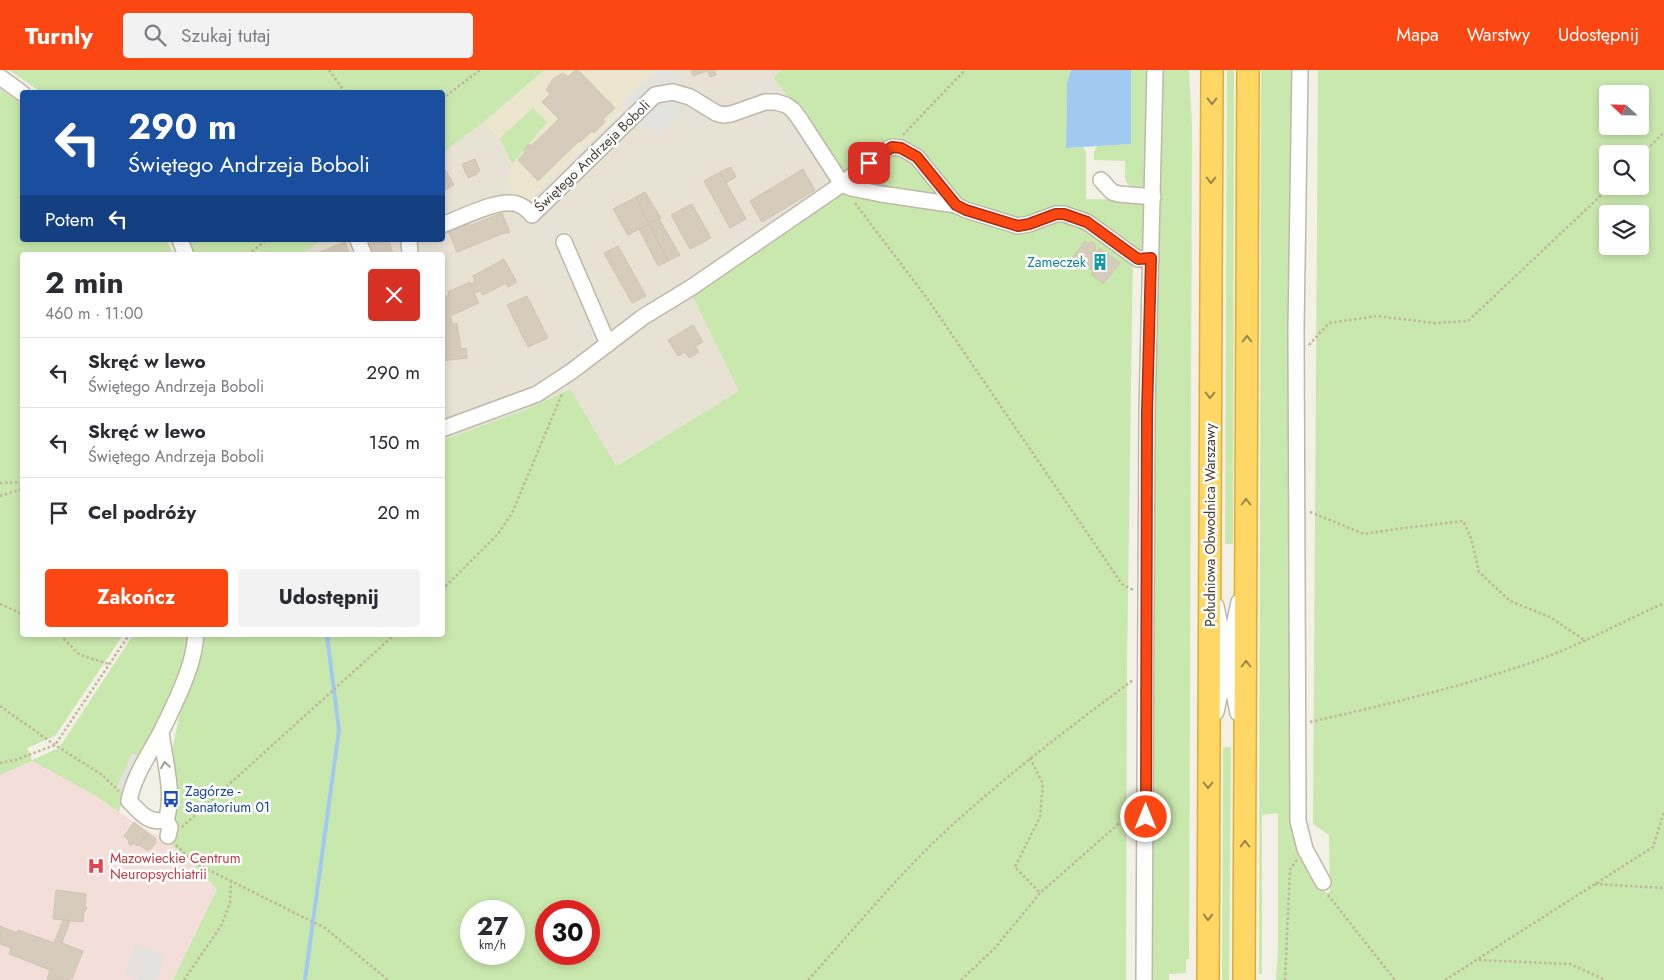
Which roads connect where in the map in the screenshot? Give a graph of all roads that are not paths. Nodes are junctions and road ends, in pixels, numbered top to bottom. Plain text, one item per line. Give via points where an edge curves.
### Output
1 (1155, 70) edge
2 (1212, 70) edge
3 (1248, 70) edge
4 (1300, 70) edge
5 (0, 77) edge
6 (20, 92) edge
7 (1101, 180) dead end
8 (842, 184) junction
9 (1153, 197) junction
10 (956, 205) junction
11 (445, 224) edge
12 (564, 242) dead end
13 (1151, 258) junction
14 (608, 344) junction
15 (445, 428) edge
16 (1209, 572) junction
17 (1246, 572) junction
18 (196, 637) edge
19 (1227, 659) junction
20 (161, 732) junction
21 (1208, 746) junction
22 (1245, 747) junction
23 (166, 820) junction
24 (168, 836) road end
25 (1323, 882) road end
26 (1144, 980) edge
27 (1208, 980) edge
28 (1244, 980) edge

1 - 9 street
2 -> 16 highway, Południowa Obwodnica Warszawy
17 -> 3 highway
4 - 25 street via 1298,821 1306,849
5 - 6 street
7 - 9 street via 1112,192
8 - 10 street via 881,194
8 - 10 street via 882,152 892,147 901,148 917,157
8 - 11 street, Świętego Andrzeja Boboli via 801,121 786,105 765,102 723,115 674,92 655,95 532,215 518,204 500,203
8 - 14 street via 643,317
9 - 13 street
10 - 13 street via 1018,226 1056,214 1070,215 1087,222 1138,259
12 - 14 street
13 - 26 street
14 - 15 street via 537,394
16 - 19 street
16 - 21 highway, Południowa Obwodnica Warszawy
17 - 19 street
22 -> 17 highway
18 - 20 street via 192,659
19 - 21 street
19 - 22 street
23 -> 20 street via 170,795
20 - 23 street via 146,757 129,801 148,819
21 -> 27 highway, Południowa Obwodnica Warszawy
28 -> 22 highway
23 - 24 street via 170,827

